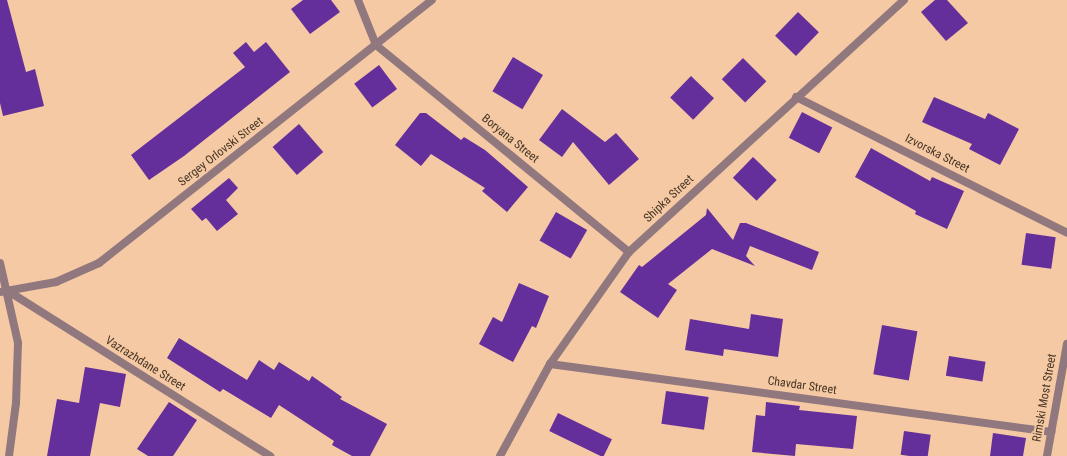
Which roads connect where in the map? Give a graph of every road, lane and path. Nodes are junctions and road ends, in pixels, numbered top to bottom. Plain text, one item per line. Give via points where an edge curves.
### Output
1 (358, 0) edge
2 (432, 0) edge
3 (904, 0) edge
4 (376, 45) junction
5 (796, 97) junction
6 (1067, 233) edge
7 (629, 252) junction
8 (0, 263) edge
9 (4, 292) edge
10 (1067, 344) edge
11 (550, 364) junction
12 (1051, 432) junction
13 (9, 456) edge
14 (270, 456) edge
15 (500, 456) edge
16 (1047, 456) edge

1 - 4 street
2 - 4 street, Sergey Orlovski Street
3 - 5 street, Shipka Street
4 - 7 street, Boryana Street
4 - 9 street, Sergey Orlovski Street via 99,263 56,282
5 - 6 street, Izvorska Street
5 - 7 street, Shipka Street
7 - 11 street, Shipka Street
8 - 9 street
9 - 13 street via 18,343 16,403
9 - 14 street, Vazrazhdane Street
10 - 12 street, Rimski Most Street
11 - 12 street, Chavdar Street
11 - 15 street, Shipka Street
12 - 16 street, Rimski Most Street

